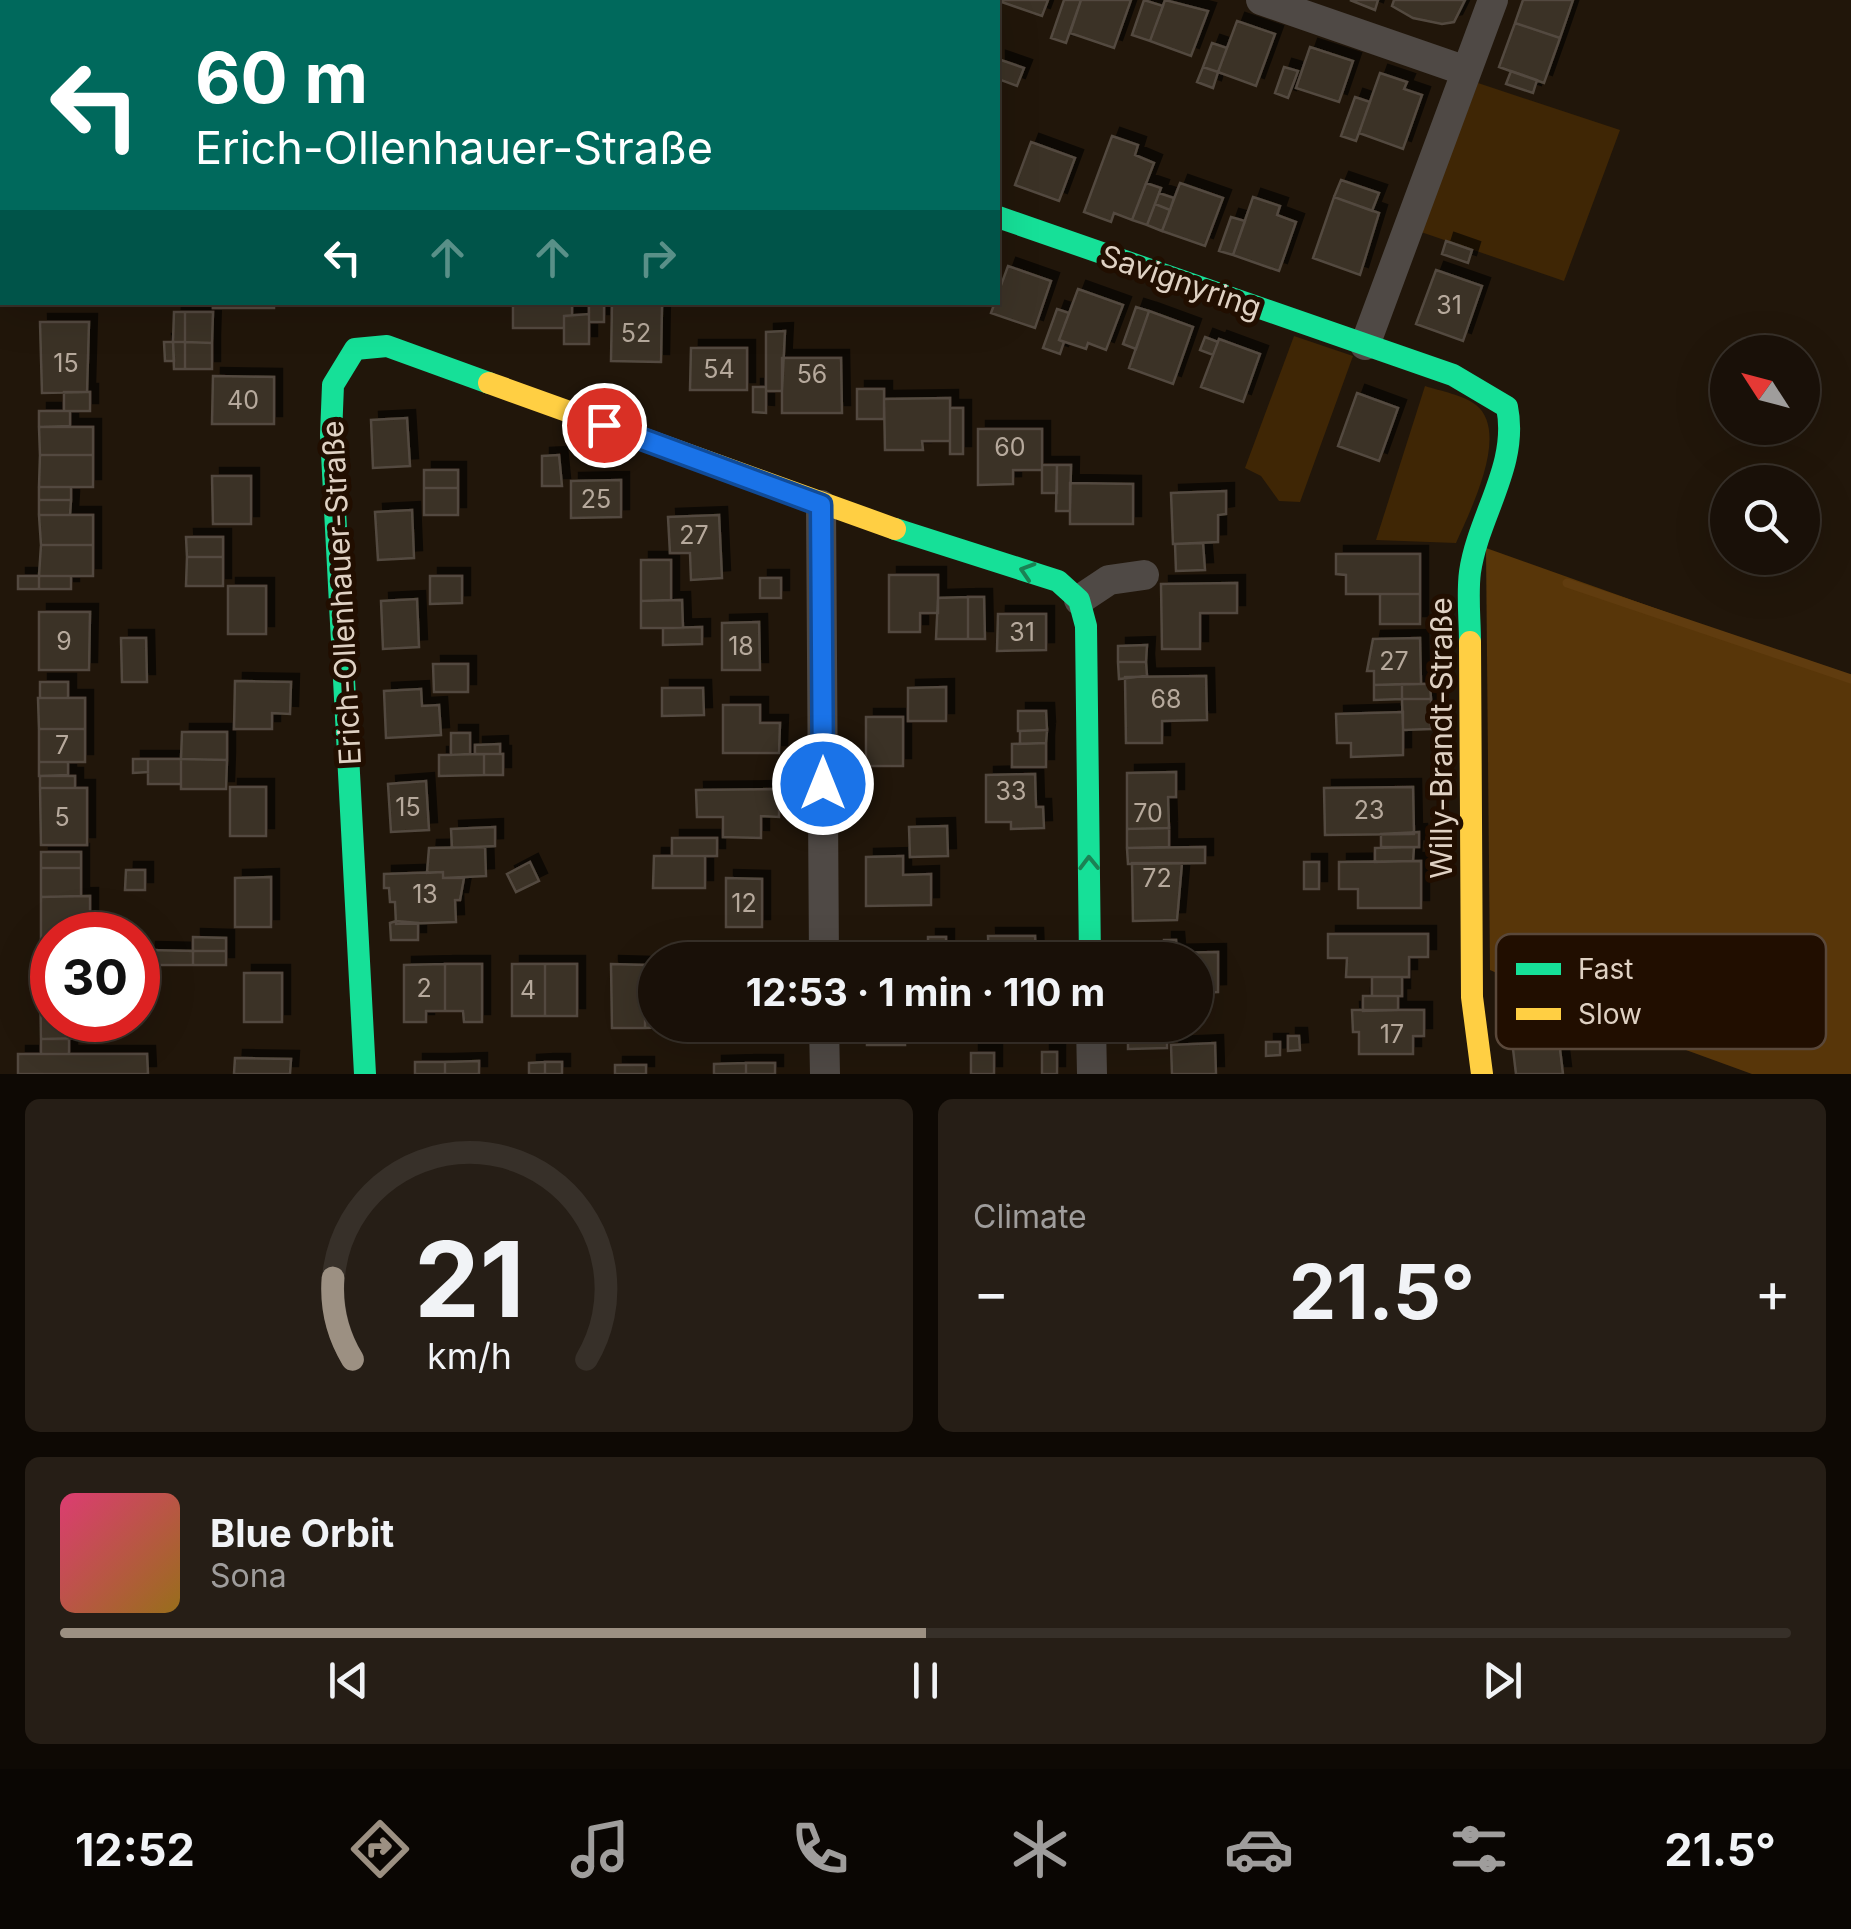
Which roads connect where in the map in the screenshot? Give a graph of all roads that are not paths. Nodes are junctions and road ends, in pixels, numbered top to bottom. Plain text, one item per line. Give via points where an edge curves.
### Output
1 (1262, 0) edge
2 (1492, 0) edge
3 (1466, 70) junction
4 (1000, 218) edge
5 (1365, 344) junction
6 (1507, 407) joint
7 (821, 505) junction
8 (1144, 575) dead end
9 (1079, 600) junction
10 (824, 942) edge
11 (1090, 942) edge
12 (824, 1042) edge
13 (1091, 1042) edge
14 (365, 1074) edge
15 (824, 1074) edge
16 (1092, 1074) edge
17 (1482, 1074) edge

1 - 3 street
2 - 3 street
3 - 5 street
4 - 5 street, Savignyring
5 - 6 street, Savignyring via 1453,375
6 - 17 street, Willy-Brandt-Straße via 1506,458 1470,572 1472,997
9 -> 7 street, Erich-Ollenhauer-Straße via 1058,581
7 - 10 street
7 - 14 street, Erich-Ollenhauer-Straße via 387,346 355,350 333,385 331,435
8 - 9 street via 1109,580
11 -> 9 street via 1086,626
12 - 15 street
13 - 16 street

